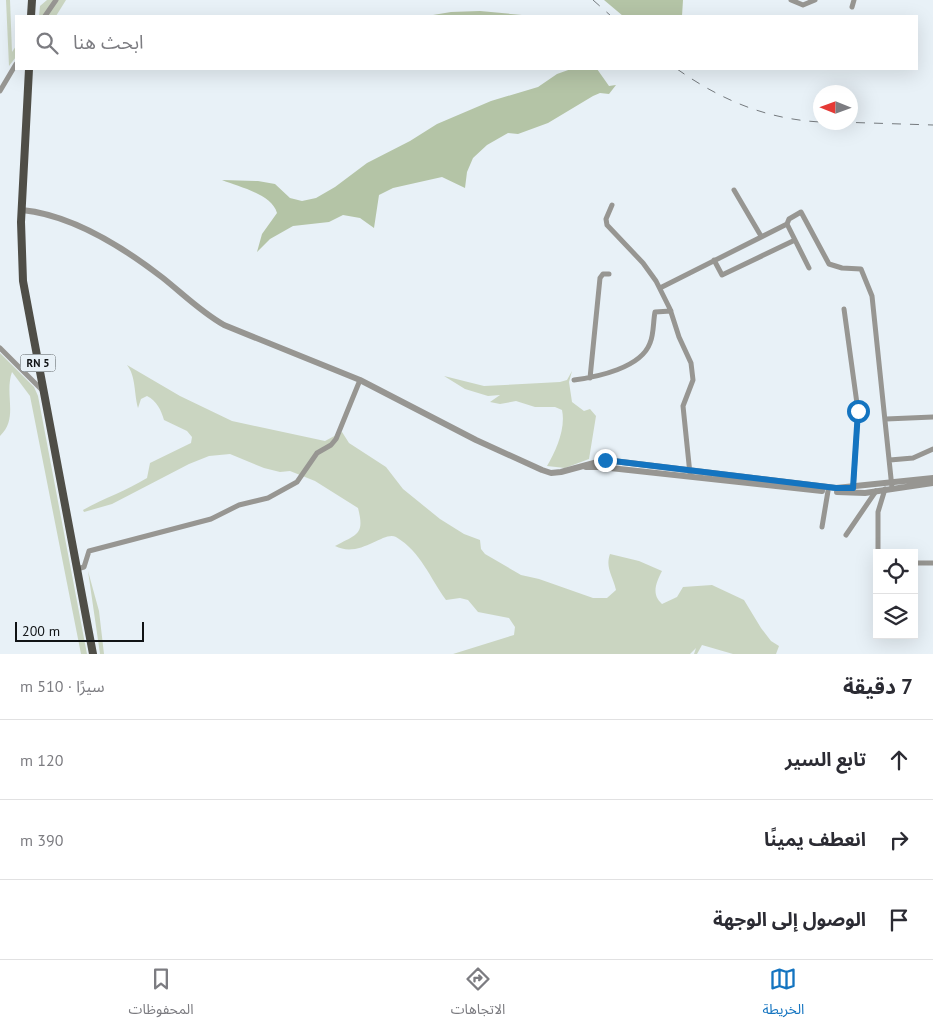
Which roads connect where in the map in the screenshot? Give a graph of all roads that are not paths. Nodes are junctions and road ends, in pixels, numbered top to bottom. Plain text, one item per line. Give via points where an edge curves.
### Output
1 (32, 0) edge
2 (56, 0) edge
3 (791, 0) edge
4 (815, 0) edge
5 (854, 0) edge
6 (852, 7) dead end
7 (31, 15) edge
8 (47, 15) edge
9 (15, 66) edge
10 (29, 70) edge
11 (0, 91) edge
12 (734, 190) dead end
13 (612, 205) dead end
14 (22, 210) junction
15 (787, 224) junction
16 (762, 236) junction
17 (795, 240) junction
18 (714, 260) junction
19 (809, 268) dead end
20 (609, 274) dead end
21 (660, 288) junction
22 (844, 309) dead end
23 (671, 311) junction
24 (0, 348) edge
25 (590, 378) junction
26 (360, 380) junction
27 (574, 380) dead end
28 (43, 391) junction
29 (933, 417) edge
30 (886, 419) junction
31 (933, 449) edge
32 (890, 460) junction
33 (582, 468) junction
34 (680, 468) junction
35 (689, 469) junction
36 (680, 477) junction
37 (690, 478) junction
38 (933, 478) edge
39 (933, 483) edge
40 (892, 485) junction
41 (884, 489) junction
42 (853, 490) junction
43 (828, 491) junction
44 (876, 491) junction
45 (822, 527) dead end
46 (846, 535) dead end
47 (878, 549) edge
48 (918, 563) edge
49 (933, 563) edge
50 (77, 568) junction
51 (93, 654) edge

1 - 7 main road
2 - 8 street
3 - 4 street via 803,5
5 - 6 street
9 - 11 street
10 - 14 main road, RN 5
12 - 16 street
13 - 21 street via 607,225 643,263
14 - 26 street via 60,219 107,242 135,258 224,325
14 - 28 main road, RN 5 via 23,281
15 - 16 street
15 - 17 street
15 - 30 street via 801,212 829,264 857,268 863,273 872,296
16 - 18 street
17 - 18 street via 722,275
17 - 19 street
18 - 21 street
20 - 25 street via 600,278
21 - 23 street
22 - 42 street via 858,411
23 - 25 street via 655,312 651,341 643,353 613,372
23 - 35 street via 694,375 683,406
24 - 28 street
25 - 27 street
26 - 33 street via 542,470 551,473
26 - 50 street via 336,439 317,453 297,482 268,498 239,505 212,519 89,551 84,567
28 - 50 main road, RN 5
29 - 30 street
30 - 32 street
31 - 32 street via 912,458
32 - 40 street
33 - 34 street via 605,460
33 - 36 street via 601,467
34 - 35 street
34 - 36 street
35 - 37 street
35 - 42 street
36 - 37 street
37 - 43 street
38 - 40 street
39 - 40 street
40 - 41 street
40 - 42 street
41 - 44 street
41 - 47 street via 878,512
42 - 43 street
42 - 44 street
43 - 45 street
44 - 46 street
48 - 49 street
50 - 51 main road, RN 5

